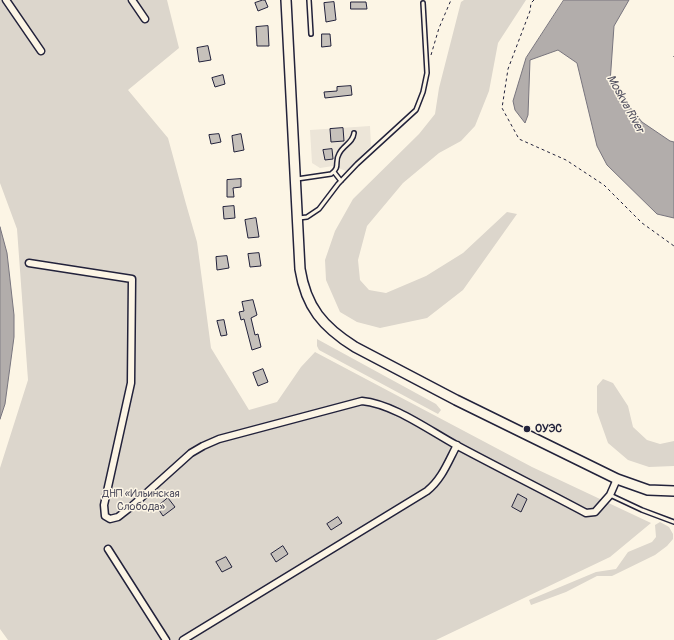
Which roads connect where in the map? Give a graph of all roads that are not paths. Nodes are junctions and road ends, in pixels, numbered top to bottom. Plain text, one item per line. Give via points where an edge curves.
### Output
1 (6, 0) edge
2 (132, 0) edge
3 (286, 0) edge
4 (309, 0) edge
5 (424, 3) dead end
6 (144, 19) dead end
7 (311, 34) dead end
8 (41, 51) dead end
9 (354, 133) dead end
10 (334, 172) junction
11 (296, 179) junction
12 (341, 181) junction
13 (297, 219) junction
14 (29, 263) dead end
15 (457, 445) junction
16 (617, 480) junction
17 (674, 490) edge
18 (610, 495) junction
19 (674, 522) edge
20 (108, 549) dead end
21 (166, 640) edge
22 (183, 640) edge

1 - 8 street
2 - 6 street
3 - 11 main road
4 - 7 lane
5 - 12 lane via 427,73 416,110
9 - 10 lane via 351,142 339,153 337,169
10 - 11 lane via 314,178
10 - 12 lane
11 - 13 main road
12 - 13 lane via 314,213
13 - 16 main road via 300,269 305,292 317,316 336,334 413,378
14 - 15 street via 132,279 132,383 104,505 105,516 110,519 127,510 191,453 203,446 219,439 362,401 373,402 390,409
15 - 18 street via 586,513 595,512
15 - 22 street via 440,477 427,491
16 - 17 main road via 648,490
16 - 18 street
18 - 19 lane
20 - 21 street

